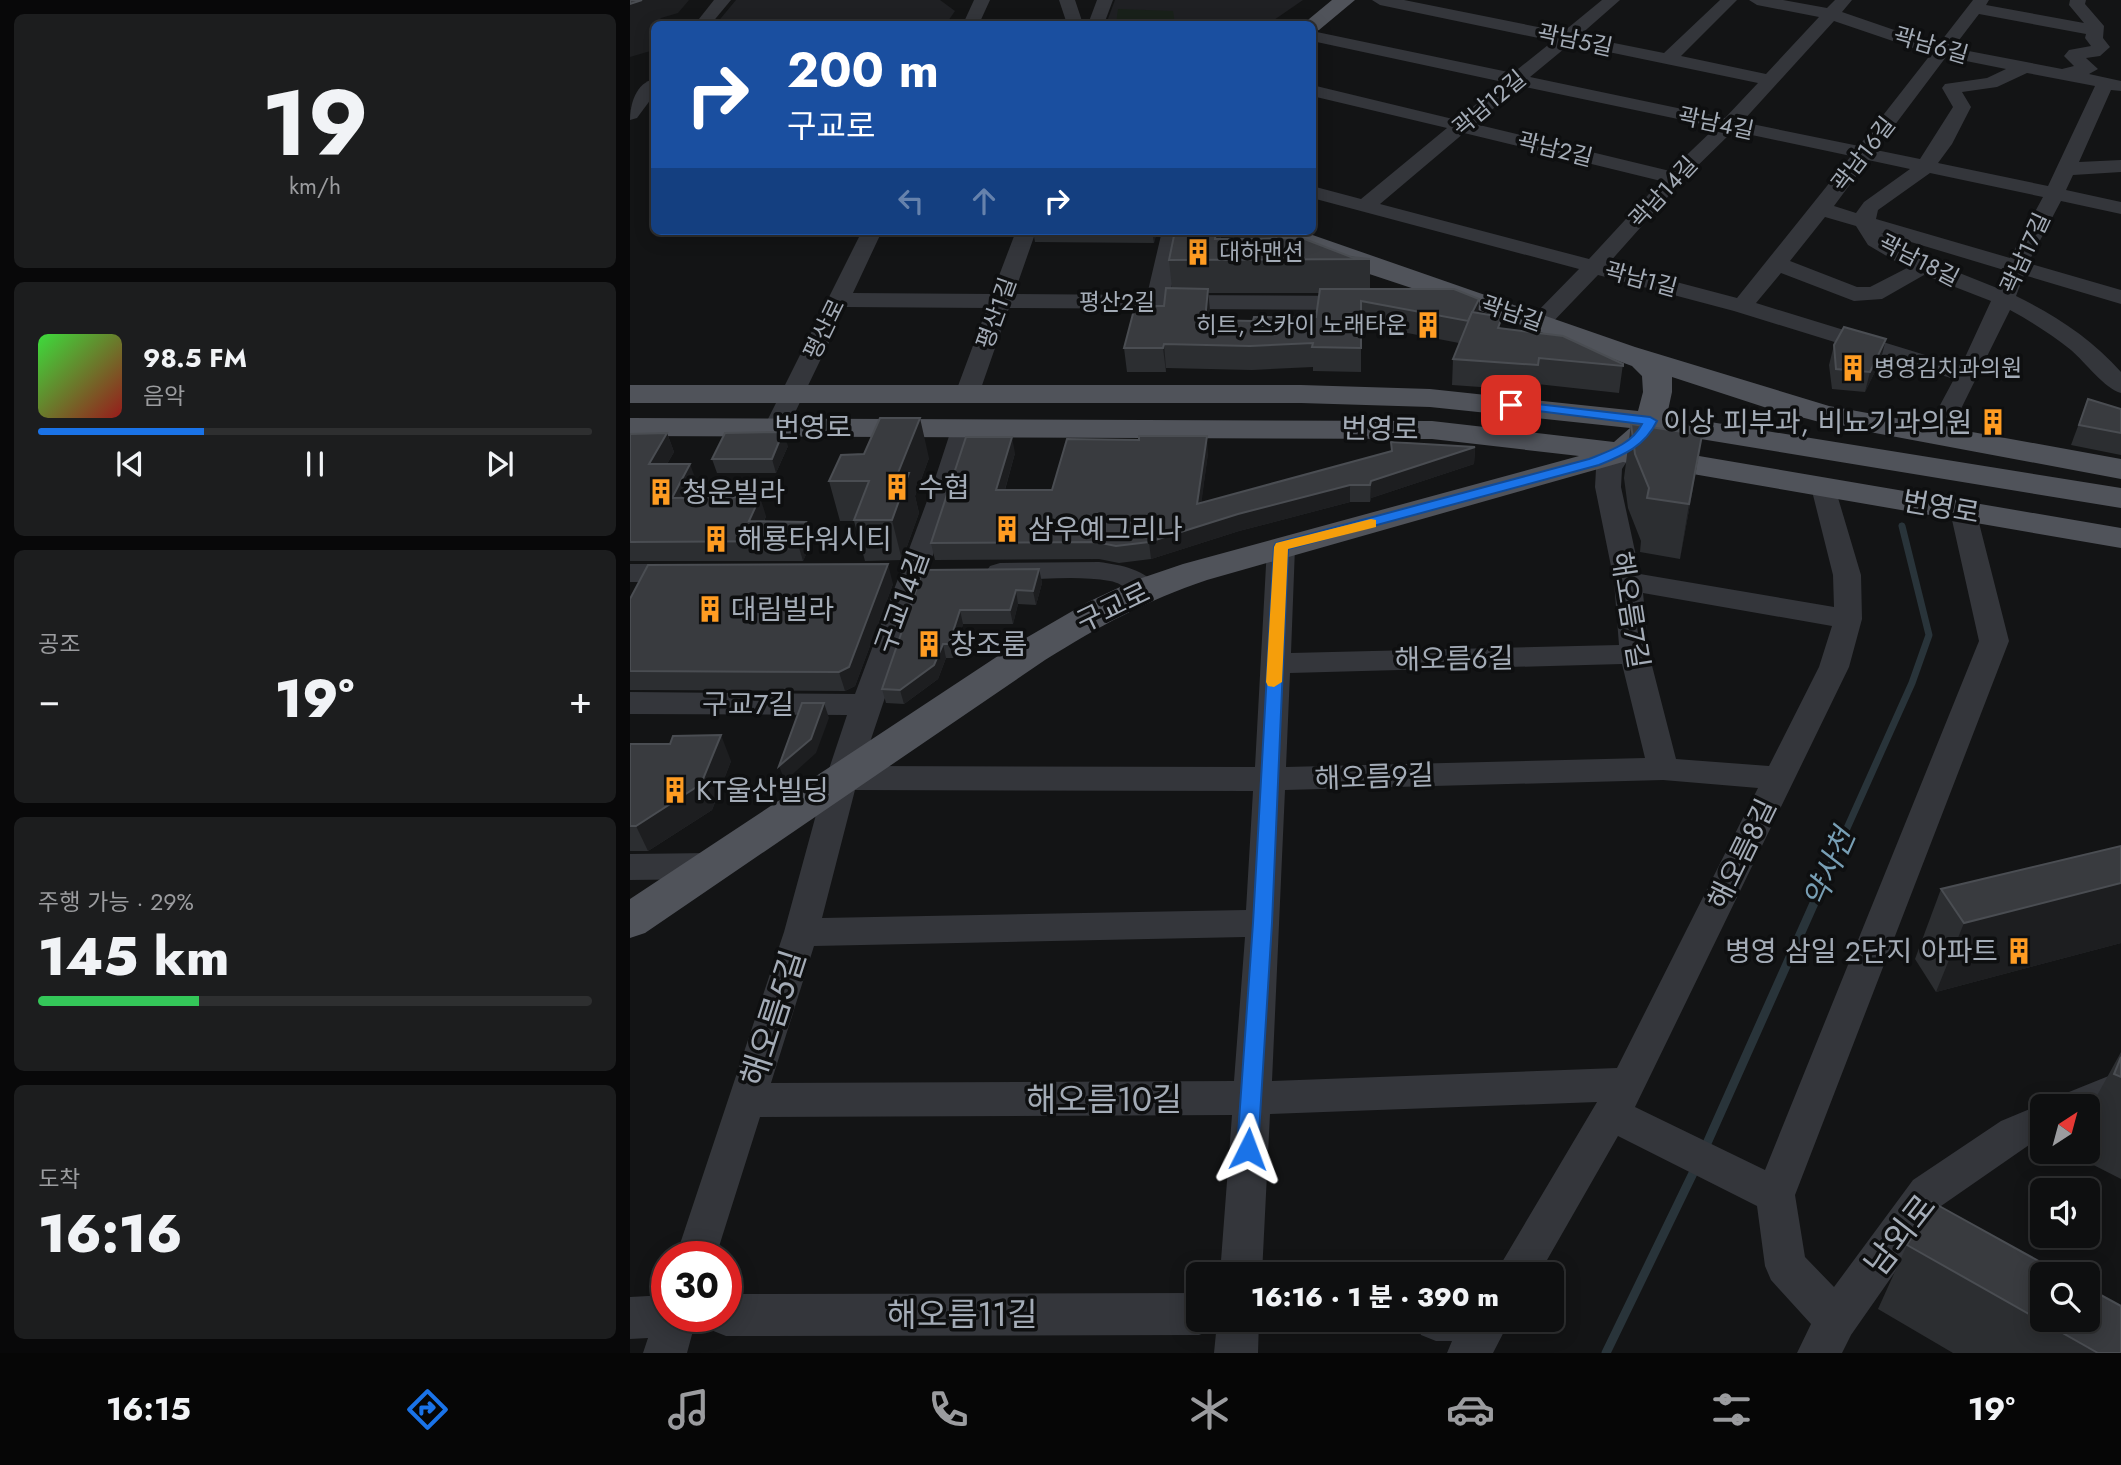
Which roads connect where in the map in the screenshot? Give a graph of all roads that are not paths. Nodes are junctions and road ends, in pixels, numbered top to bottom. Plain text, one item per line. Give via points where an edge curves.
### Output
1 (723, 0) edge
2 (982, 0) edge
3 (1067, 0) edge
4 (1105, 0) edge
5 (1345, 0) edge
6 (1380, 0) edge
7 (1612, 0) edge
8 (1729, 0) edge
9 (1758, 0) edge
10 (1844, 0) edge
11 (2080, 0) edge
12 (1978, 4) edge
13 (1488, 6) dead end
14 (1831, 14) junction
15 (1471, 19) junction
16 (706, 21) edge
17 (972, 21) edge
18 (1074, 21) edge
19 (1097, 21) edge
20 (1316, 23) edge
21 (2094, 30) junction
22 (1316, 37) edge
23 (1567, 38) junction
24 (1940, 51) junction
25 (1668, 59) junction
26 (2023, 68) junction
27 (2052, 73) junction
28 (1517, 80) junction
29 (1770, 80) junction
30 (2116, 84) edge
31 (651, 89) edge
32 (1316, 91) edge
33 (641, 106) edge
34 (1461, 126) junction
35 (1728, 126) junction
36 (1862, 155) junction
37 (2121, 166) edge
38 (1924, 168) junction
39 (2066, 169) junction
40 (1674, 177) junction
41 (1316, 193) edge
42 (2054, 195) junction
43 (1365, 206) junction
44 (2121, 208) edge
45 (1821, 209) junction
46 (1866, 221) junction
47 (870, 235) edge
48 (1025, 235) edge
49 (1171, 235) edge
50 (1288, 235) edge
51 (1778, 264) junction
52 (2017, 264) junction
53 (1595, 267) junction
54 (1924, 267) junction
55 (2121, 297) edge
56 (2003, 299) junction
57 (838, 300) junction
58 (1000, 301) junction
59 (1157, 302) junction
60 (1481, 302) junction
61 (1375, 303) edge
62 (1416, 304) edge
63 (1742, 306) junction
64 (1540, 322) junction
65 (1628, 353) junction
66 (1967, 374) junction
67 (2121, 386) edge
68 (630, 394) edge
69 (792, 394) junction
70 (967, 394) junction
71 (1650, 421) junction
72 (630, 426) edge
73 (776, 427) junction
74 (964, 427) junction
75 (1478, 433) junction
76 (1936, 435) junction
77 (1620, 452) junction
78 (2121, 469) edge
79 (1824, 487) junction
80 (1504, 488) junction
81 (2121, 498) edge
82 (1963, 511) junction
83 (2121, 538) edge
84 (1281, 547) junction
85 (979, 572) edge
86 (630, 573) edge
87 (711, 573) edge
88 (1628, 581) junction
89 (1145, 589) junction
90 (1848, 619) junction
91 (1634, 654) junction
92 (1275, 663) junction
93 (630, 703) edge
94 (866, 705) junction
95 (1663, 769) junction
96 (842, 778) junction
97 (1780, 778) junction
98 (1270, 779) junction
99 (711, 866) junction
100 (630, 867) edge
101 (630, 921) edge
102 (1263, 923) junction
103 (801, 932) junction
104 (2121, 1087) edge
105 (2100, 1096) edge
106 (1251, 1098) junction
107 (1620, 1099) junction
108 (746, 1100) junction
109 (2030, 1126) edge
110 (1775, 1195) junction
111 (701, 1241) edge
112 (1242, 1262) edge
113 (1523, 1262) edge
114 (1186, 1314) edge
115 (742, 1315) edge
116 (651, 1317) edge
117 (630, 1318) edge
118 (671, 1332) edge
119 (1237, 1332) edge
120 (1828, 1336) edge
121 (665, 1353) edge
122 (1236, 1353) edge

1 - 16 street
2 - 17 street
3 - 18 street
4 - 19 street
5 - 20 main road
6 - 15 street, 곽남5길
7 - 23 street, 곽남12길
8 - 25 street
9 - 14 street, 곽남6길
10 - 14 street, 곽남14길
11 - 21 street via 2077,5 2096,26
12 - 21 street
12 - 24 street, 곽남16길
13 - 15 street
14 - 24 street, 곽남6길
14 - 29 street, 곽남14길
15 - 23 street, 곽남5길
21 - 27 street via 2100,49 2073,56 2089,69
22 - 28 street, 곽남4길
23 - 25 street, 곽남5길
23 - 28 street, 곽남12길
24 - 26 street, 곽남6길
24 - 36 street, 곽남16길
25 - 29 street, 곽남5길
26 - 27 street, 곽남6길
26 - 38 street, 곽남18길 via 1991,83 1951,88 1962,107
27 - 30 street, 곽남6길
28 - 34 street, 곽남12길
28 - 35 street, 곽남4길
29 - 35 street, 곽남14길
30 - 39 street, 곽남17길
31 - 33 street
32 - 34 street, 곽남2길
34 - 40 street, 곽남2길
34 - 43 street, 곽남12길
35 - 36 street, 곽남4길
35 - 40 street, 곽남14길
36 - 38 street, 곽남4길
36 - 45 street, 곽남16길
37 - 39 street
38 - 42 street, 곽남4길
38 - 46 street, 곽남18길 via 1871,206
39 - 42 street, 곽남17길
40 - 53 street, 곽남14길
41 - 43 street, 곽남1길
42 - 44 street, 곽남4길
42 - 52 street, 곽남17길
43 - 53 street, 곽남1길
45 - 46 street
45 - 51 street, 곽남16길
46 - 52 street
46 - 54 street, 곽남18길 via 1866,229 1879,243
47 - 57 street, 평산로
48 - 58 street, 평산1길
49 - 59 street
50 - 60 main road, 곽남길
51 - 54 street via 1854,294 1874,294
51 - 63 street, 곽남16길
52 - 55 street
52 - 56 street, 곽남17길
53 - 63 street, 곽남1길
53 - 64 street, 곽남14길
54 - 56 street, 곽남18길
56 - 66 street, 곽남17길
56 - 67 street, 곽남18길 via 2079,345
57 - 58 street, 평산2길
57 - 69 street, 평산로
58 - 59 street, 평산2길
58 - 70 street, 평산1길
59 - 61 street, 평산2길
60 - 62 street
60 - 64 main road, 곽남길
63 - 66 street, 곽남1길
64 - 65 main road, 곽남길
65 - 71 main road, 곽남길 via 1657,376
65 - 76 main road via 1802,408
66 - 76 street, 곽남17길
68 - 69 main road, 번영로
69 - 70 main road, 번영로
69 - 73 street, 평산로
70 - 71 main road, 번영로 via 1372,395 1489,402
71 - 77 main road, 구교로 via 1645,432
71 - 81 main road, 번영로
72 - 73 main road, 번영로
73 - 74 main road, 번영로
74 - 75 main road, 번영로 via 1372,428
74 - 94 street, 구교14길
75 - 77 main road, 번영로
75 - 80 main road via 1514,461 1514,476
76 - 78 main road
77 - 79 main road, 번영로
77 - 80 main road, 구교로
77 - 88 street, 해오름7길 via 1609,469 1608,487
79 - 82 main road, 번영로
79 - 90 street, 해오름8길 via 1847,575
80 - 84 main road, 구교로
82 - 83 main road, 번영로
82 - 110 street via 1994,641
84 - 89 main road, 구교로
84 - 92 street
85 - 89 street via 1099,571 1122,575
86 - 87 street
88 - 90 street
88 - 91 street, 해오름7길
89 - 96 main road, 구교로 via 1032,651
90 - 97 street, 해오름8길 via 1835,667
91 - 92 street, 해오름6길
91 - 95 street, 해오름7길
92 - 98 street
93 - 94 street, 구교7길
94 - 96 street, 구교14길
95 - 97 street, 해오름9길
95 - 98 street, 해오름9길
96 - 98 street, 해오름9길
96 - 99 main road, 구교로
96 - 103 street, 해오름5길
97 - 107 street, 해오름8길
98 - 102 street
99 - 100 street
99 - 101 main road, 구교로
102 - 103 street
102 - 106 street
103 - 108 street, 해오름5길
104 - 105 street
106 - 107 street, 해오름10길
106 - 108 street, 해오름10길
106 - 112 street
107 - 110 street
107 - 113 street, 해오름8길
108 - 111 street, 해오름5길
109 - 120 street, 남외로 via 1927,1193
110 - 120 street via 1786,1266
114 - 115 street, 해오름11길
116 - 117 street
118 - 121 street
119 - 122 street

